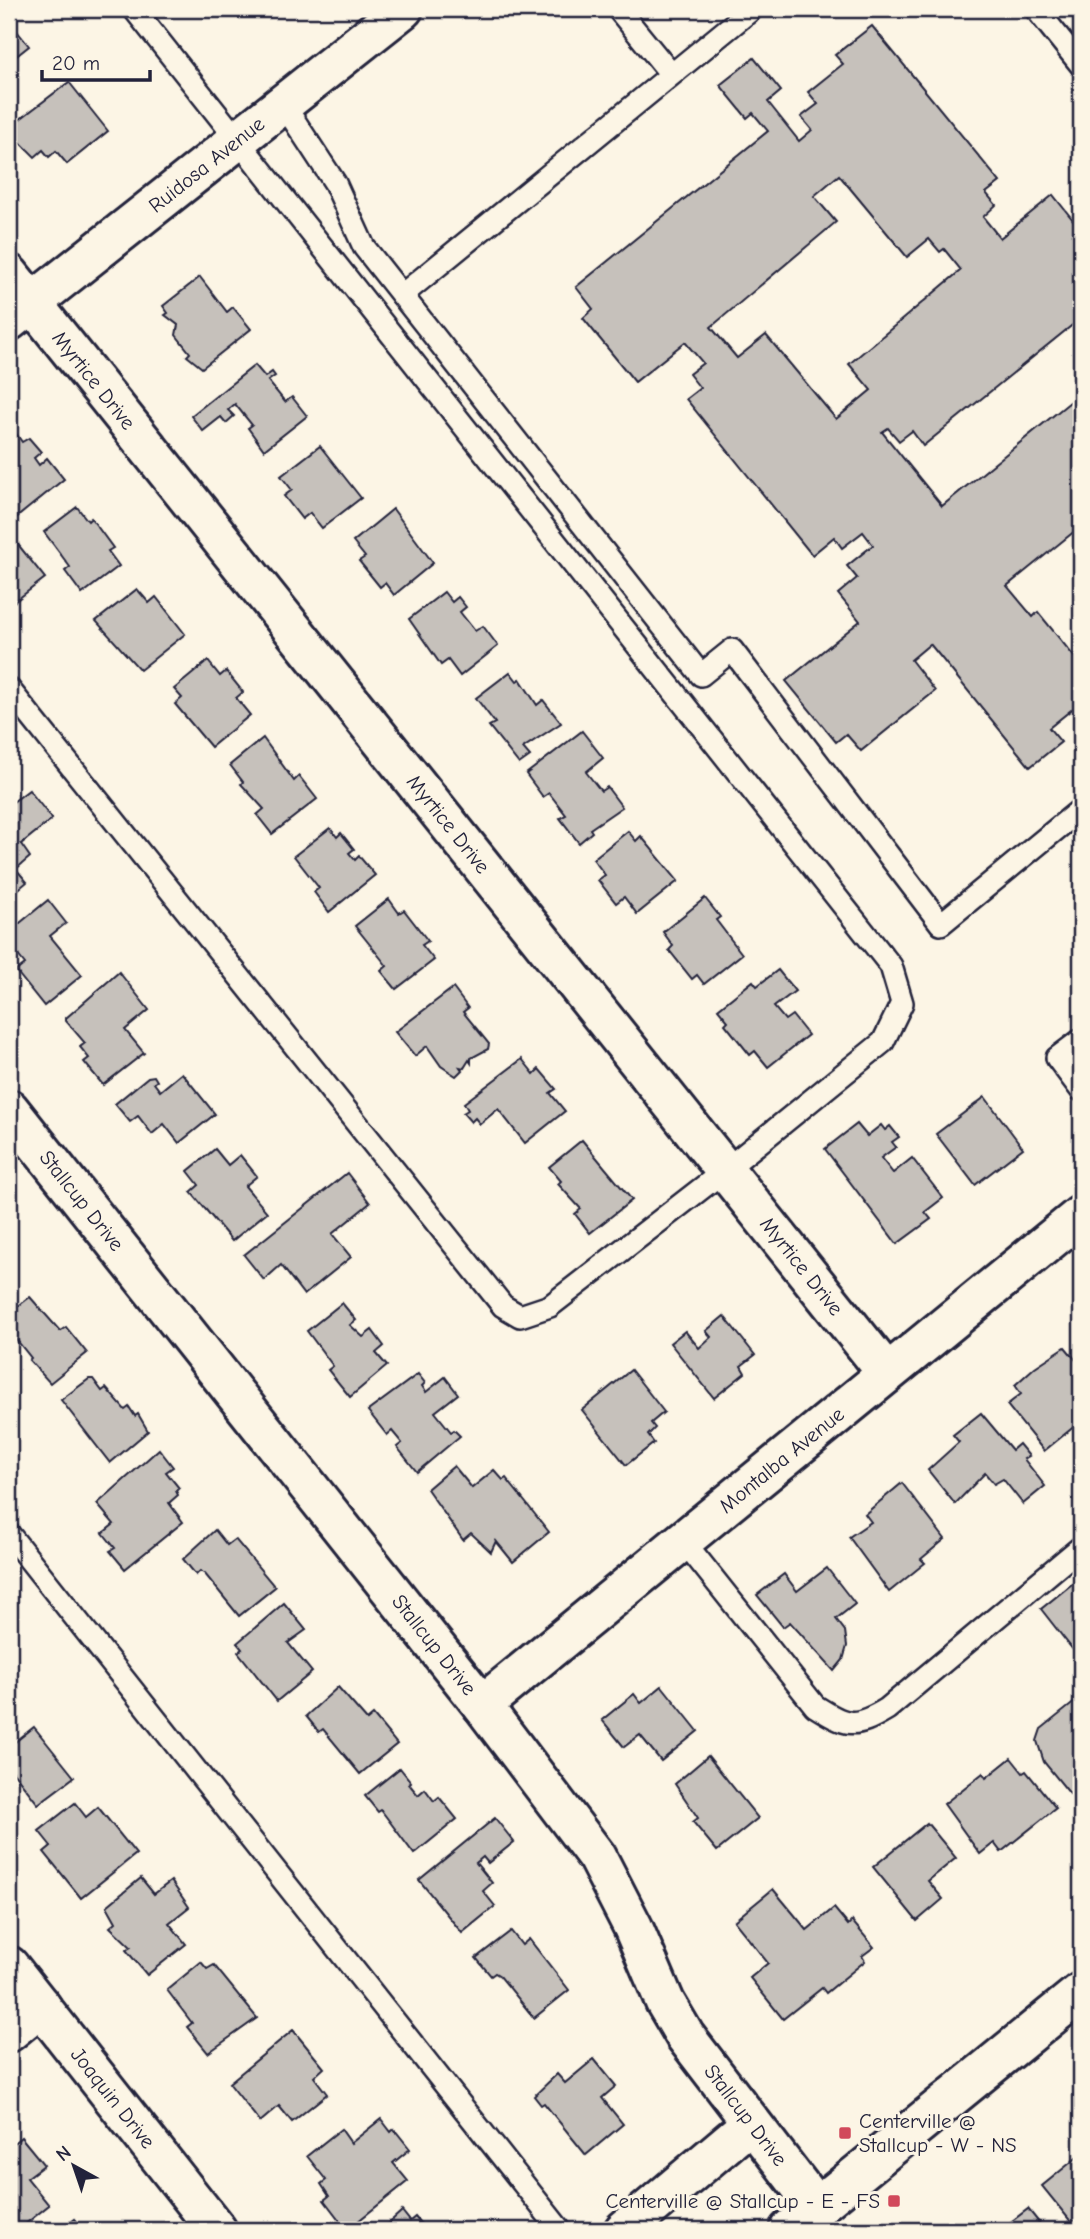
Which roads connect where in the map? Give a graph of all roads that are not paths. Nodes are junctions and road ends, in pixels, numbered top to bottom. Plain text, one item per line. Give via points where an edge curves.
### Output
1 (134, 9) edge
2 (403, 9) edge
3 (618, 9) edge
4 (752, 9) edge
5 (1036, 9) edge
6 (1081, 65) edge
7 (671, 74) junction
8 (282, 102) junction
9 (236, 140) junction
10 (402, 295) junction
11 (16, 299) edge
12 (9, 689) edge
13 (1081, 809) edge
14 (1081, 1040) edge
15 (1081, 1090) edge
16 (9, 1109) edge
17 (724, 1171) junction
18 (1081, 1215) edge
19 (887, 1373) junction
20 (9, 1534) edge
21 (682, 1539) junction
22 (1081, 1547) edge
23 (482, 1705) junction
24 (9, 1966) edge
25 (1081, 1992) edge
26 (41, 2006) junction
27 (9, 2032) edge
28 (750, 2124) junction
29 (803, 2219) edge
30 (217, 2230) edge
31 (560, 2230) edge
32 (624, 2230) edge

1 - 9 lane
2 - 8 street, Ruidosa Avenue
3 - 7 lane
4 - 7 lane
5 - 6 lane
7 - 10 lane
8 - 9 street, Ruidosa Avenue
8 - 10 lane via 335,183 364,247
9 - 11 street, Ruidosa Avenue
9 - 17 lane via 891,966 902,1003 883,1042
10 - 13 lane via 701,675 732,650 941,924
11 - 17 street, Myrtice Drive
12 - 17 lane via 503,1306 520,1316 550,1306
14 - 15 lane via 1057,1058
16 - 23 street, Stallcup Drive
17 - 19 street, Myrtice Drive
18 - 19 street, Montalba Avenue
19 - 21 street, Montalba Avenue
20 - 31 lane
21 - 22 lane via 815,1706 839,1721 866,1722
21 - 23 street, Montalba Avenue
23 - 28 street, Stallcup Drive via 597,1857 665,2002
24 - 26 street, Joaquin Drive
25 - 29 street
26 - 27 street
26 - 30 street, Joaquin Drive
28 - 29 street, Stallcup Drive
28 - 32 street

